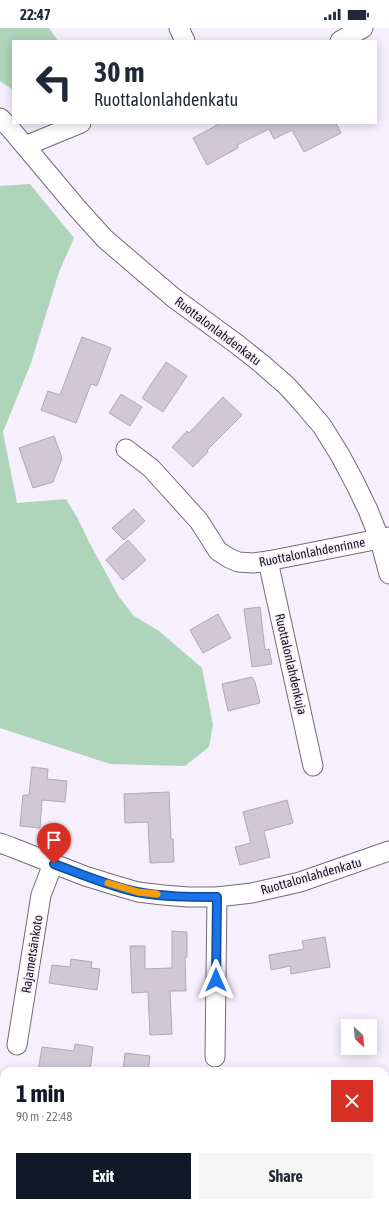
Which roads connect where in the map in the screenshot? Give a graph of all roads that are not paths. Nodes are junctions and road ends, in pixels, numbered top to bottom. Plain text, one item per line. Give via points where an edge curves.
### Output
1 (179, 28) edge
2 (362, 28) edge
3 (185, 40) edge
4 (342, 40) edge
5 (0, 118) edge
6 (79, 124) edge
7 (25, 146) junction
8 (126, 449) dead end
9 (384, 538) edge
10 (268, 562) junction
11 (389, 574) edge
12 (314, 766) dead end
13 (0, 843) edge
14 (389, 851) edge
15 (54, 864) junction
16 (217, 897) junction
17 (17, 1045) dead end
18 (215, 1057) dead end

1 - 3 street
2 - 4 street
5 - 7 street, Ruottalonlahdenkatu
6 - 7 street
7 - 9 street, Ruottalonlahdenkatu via 105,239 174,298 238,345 287,386 322,426
8 - 10 street, Ruottalonlahdenrinne via 151,468 178,497 199,521 218,551 238,562
9 - 10 street, Ruottalonlahdenrinne
9 - 11 street, Ruottalonlahdenkatu
10 - 12 street, Ruottalonlahdenkuja
13 - 15 street, Ruottalonlahdenkatu
14 - 16 street, Ruottalonlahdenkatu via 300,882
15 - 16 street, Ruottalonlahdenkatu via 138,892
15 - 17 street, Rajametsänkoto via 41,895
16 - 18 street

